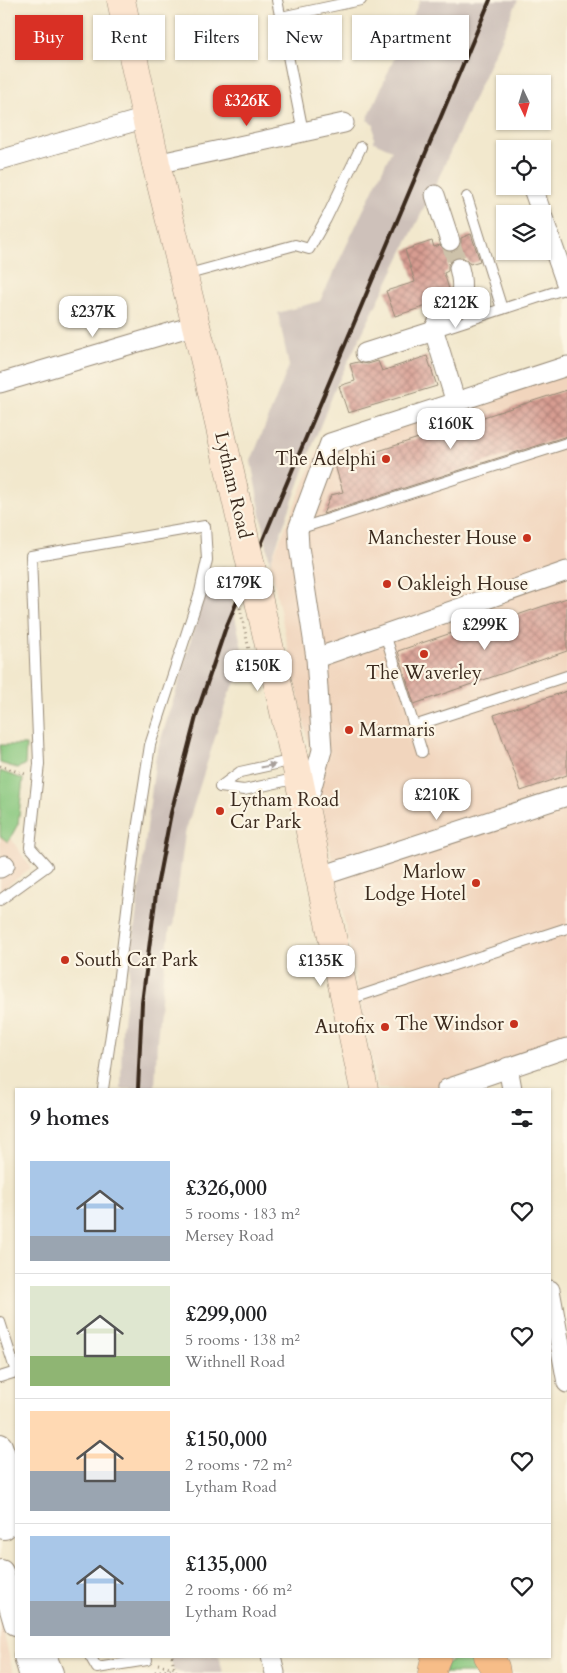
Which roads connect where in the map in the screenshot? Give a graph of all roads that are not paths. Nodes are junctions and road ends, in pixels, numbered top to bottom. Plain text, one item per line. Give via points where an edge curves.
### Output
1 (122, 0) edge
2 (277, 0) edge
3 (361, 0) edge
4 (281, 15) edge
5 (290, 15) edge
6 (289, 60) edge
7 (146, 118) junction
8 (344, 123) dead end
9 (303, 132) junction
10 (361, 146) dead end
11 (0, 160) edge
12 (156, 164) junction
13 (435, 195) dead end
14 (467, 197) dead end
15 (551, 240) edge
16 (450, 241) tunnel mouth
17 (459, 268) tunnel mouth
18 (184, 276) junction
19 (567, 287) edge
20 (502, 309) junction
21 (196, 325) junction
22 (434, 332) junction
23 (365, 353) dead end
24 (567, 366) edge
25 (0, 383) edge
26 (456, 402) junction
27 (567, 443) edge
28 (298, 538) junction
29 (567, 571) edge
30 (385, 634) junction
31 (316, 658) junction
32 (567, 676) edge
33 (414, 726) junction
34 (422, 752) dead end
35 (297, 769) junction
36 (567, 796) edge
37 (305, 811) junction
38 (318, 877) junction
39 (0, 900) edge
40 (567, 928) edge
41 (346, 1000) junction
42 (567, 1048) edge
43 (508, 1067) junction
44 (103, 1088) edge
45 (364, 1088) edge
46 (450, 1088) edge
47 (512, 1088) edge
48 (551, 1297) edge
49 (0, 1322) edge
50 (560, 1356) edge
51 (15, 1369) edge
52 (15, 1372) edge
53 (0, 1377) edge
54 (567, 1383) edge
55 (0, 1446) edge
56 (12, 1478) edge
57 (7, 1527) edge
58 (6, 1572) edge
59 (15, 1618) edge
60 (27, 1658) edge
61 (45, 1658) edge
62 (91, 1658) edge
63 (146, 1658) edge
64 (271, 1658) edge
65 (489, 1658) edge
66 (31, 1673) edge
67 (51, 1673) edge
68 (275, 1673) edge
69 (496, 1673) edge

1 - 7 main road, Lytham Road
2 - 4 lane
3 - 5 lane
6 - 9 lane
7 - 11 street
7 - 12 main road, Lytham Road
8 - 9 street
9 - 12 street
10 - 18 lane via 309,249 295,245
12 - 18 main road, Lytham Road
13 - 16 street
14 - 20 lane
15 - 19 street
17 - 22 street via 462,277 460,300 436,324
18 - 21 main road, Lytham Road
19 - 20 lane
20 - 22 lane
21 - 25 street
21 - 35 main road, Lytham Road, bridge
22 - 23 street
22 - 26 street
24 - 26 street
26 - 28 street via 330,443
27 - 28 lane
28 - 31 street
29 - 30 street
30 - 31 street
30 - 33 lane
31 - 37 street via 322,750
32 - 33 lane
33 - 34 lane
35 -> 35 lane via 244,790 220,787 240,772
35 - 37 main road, Lytham Road
36 - 38 street
37 - 38 main road, Lytham Road
38 - 41 main road, Lytham Road
39 - 44 lane via 47,866 30,847 39,764 32,556 205,526 208,560 200,592 150,745
40 - 41 lane
41 - 45 main road, Lytham Road
42 - 43 street
43 - 46 street
43 - 47 street
48 - 50 street
49 - 51 lane
50 - 54 street
52 - 53 lane
55 - 56 street
56 - 57 street via 4,1509
58 - 59 street
60 - 66 street
61 - 67 street
62 - 63 lane via 97,1668
64 - 68 street
65 - 69 highway

